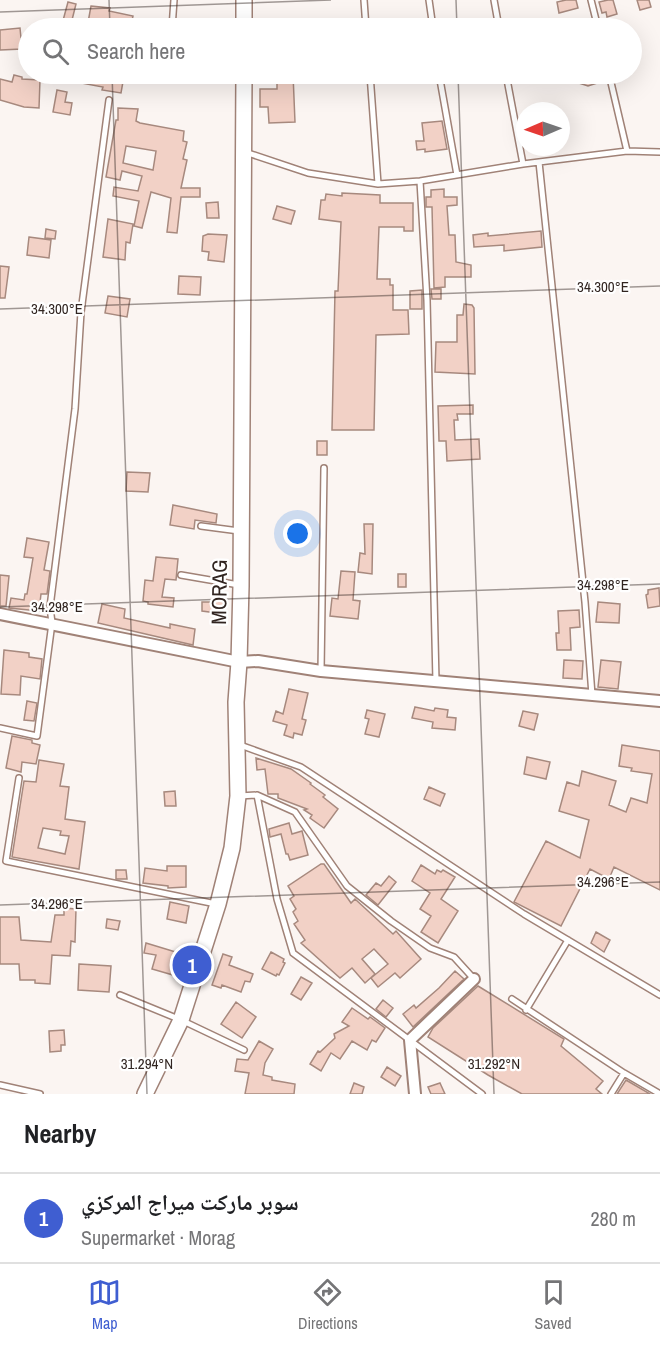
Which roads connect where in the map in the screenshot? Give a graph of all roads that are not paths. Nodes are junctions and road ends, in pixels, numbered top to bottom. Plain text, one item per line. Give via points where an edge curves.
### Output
1 (174, 0) edge
2 (244, 0) edge
3 (364, 0) edge
4 (429, 0) edge
5 (494, 0) edge
6 (591, 0) edge
7 (173, 18) edge
8 (244, 18) edge
9 (365, 18) edge
10 (432, 18) edge
11 (497, 18) edge
12 (596, 18) edge
13 (244, 84) edge
14 (370, 84) edge
15 (441, 84) edge
16 (508, 84) edge
17 (611, 84) edge
18 (109, 100) dead end
19 (245, 151) junction
20 (627, 151) junction
21 (660, 152) edge
22 (539, 162) junction
23 (523, 164) junction
24 (457, 175) junction
25 (420, 182) junction
26 (378, 184) junction
27 (324, 468) dead end
28 (201, 526) dead end
29 (241, 531) junction
30 (181, 575) dead end
31 (241, 586) junction
32 (0, 614) edge
33 (52, 623) junction
34 (239, 662) junction
35 (321, 671) junction
36 (436, 681) junction
37 (592, 696) junction
38 (660, 701) edge
39 (0, 728) edge
40 (235, 744) junction
41 (19, 778) dead end
42 (257, 795) junction
43 (238, 796) junction
44 (218, 904) junction
45 (568, 940) junction
46 (474, 979) joint
47 (120, 995) dead end
48 (660, 995) edge
49 (512, 999) dead end
50 (526, 1010) junction
51 (181, 1020) junction
52 (410, 1040) junction
53 (244, 1050) dead end
54 (624, 1073) junction
55 (0, 1085) edge
56 (40, 1094) edge
57 (145, 1094) edge
58 (415, 1094) edge
59 (482, 1094) edge
60 (611, 1094) edge
61 (660, 1094) edge

1 - 7 lane
2 - 8 main road
3 - 9 lane
4 - 10 lane
5 - 11 lane
6 - 12 lane
13 - 19 main road, MORAG
14 - 26 lane
15 - 24 lane
16 - 23 lane
17 - 20 lane
18 - 33 lane via 81,312 75,409 50,607
19 - 26 lane via 308,173
19 - 29 main road, MORAG
20 - 21 lane
20 - 22 lane
22 - 23 lane
22 - 37 lane
23 - 24 lane
24 - 25 lane
25 - 26 lane
25 - 36 lane via 427,300
27 - 35 lane
28 - 29 lane
29 - 31 main road, MORAG
30 - 31 lane
31 - 34 main road, MORAG
32 - 33 street
33 - 34 street
33 - 39 lane via 37,736
34 - 35 street via 258,661
34 - 40 main road, MORAG
35 - 36 street
36 - 37 street
37 - 38 street
40 - 43 main road, MORAG
40 - 45 lane via 301,767
41 - 44 lane via 6,861
42 - 43 lane
42 - 46 lane via 295,812 347,886 429,948 454,957
42 - 52 lane via 277,899 293,953
43 - 44 main road, MORAG via 232,848
44 - 51 main road, MORAG
45 - 48 lane
45 - 50 lane
46 - 52 street
47 - 51 lane
49 - 50 lane
50 - 54 lane
51 - 53 lane
51 - 57 main road, MORAG
52 - 58 street
52 - 59 lane
54 - 60 lane
54 - 61 lane
55 - 56 lane

